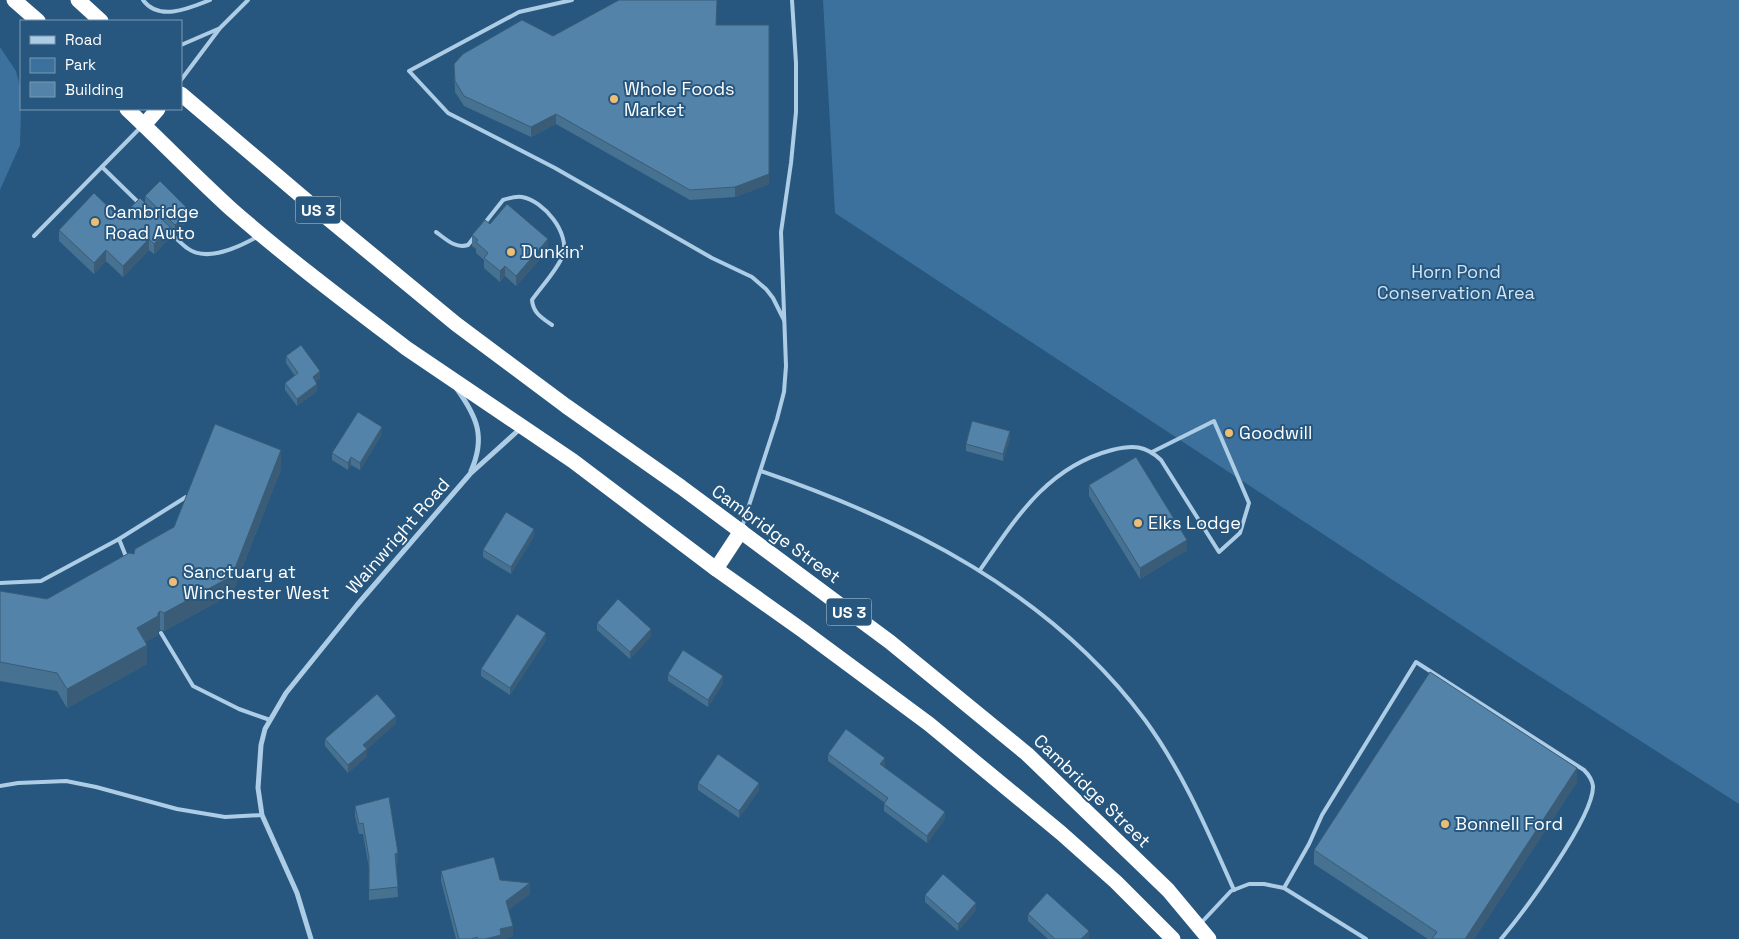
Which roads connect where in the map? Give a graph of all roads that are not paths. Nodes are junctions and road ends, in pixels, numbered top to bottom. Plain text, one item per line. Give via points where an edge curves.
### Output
1 (14, 0) edge
2 (78, 0) edge
3 (142, 0) edge
4 (210, 0) edge
5 (572, 0) edge
6 (792, 0) edge
7 (244, 1) edge
8 (37, 20) edge
9 (100, 20) edge
10 (220, 28) junction
11 (182, 45) edge
12 (182, 79) edge
13 (182, 95) edge
14 (128, 110) edge
15 (157, 110) edge
16 (144, 125) junction
17 (102, 167) junction
18 (145, 208) edge
19 (159, 222) edge
20 (436, 232) dead end
21 (261, 234) junction
22 (34, 236) dead end
23 (784, 320) junction
24 (552, 325) dead end
25 (406, 348) junction
26 (522, 427) junction
27 (1152, 452) junction
28 (761, 471) junction
29 (470, 474) junction
30 (186, 497) edge
31 (740, 531) junction
32 (119, 540) junction
33 (128, 561) edge
34 (716, 569) junction
35 (980, 570) junction
36 (0, 583) edge
37 (161, 634) edge
38 (270, 720) junction
39 (0, 786) edge
40 (262, 815) junction
41 (1284, 888) junction
42 (1234, 890) junction
43 (1198, 926) junction
44 (311, 939) edge
45 (1173, 939) edge
46 (1209, 939) edge
47 (1366, 939) edge
48 (1501, 939) edge

1 - 8 highway
2 - 9 highway
3 - 4 lane via 154,11 166,12
5 - 23 lane via 519,12 410,70 448,113 752,277 773,298
6 - 23 lane via 796,112 781,232
7 - 10 lane
10 - 11 lane
10 - 12 lane
13 - 31 highway, Cambridge Street / US 3 via 456,324
14 - 16 highway, US 3
15 - 16 highway
16 - 17 lane
16 - 21 highway, US 3
17 - 18 lane
17 - 22 lane
19 - 21 lane via 188,250 202,254 236,249
20 - 24 lane via 456,246 468,245 503,200 522,197 550,215 560,227 564,252 532,300 532,306
21 - 25 highway, US 3
23 - 28 lane via 784,392
25 - 26 highway, US 3
25 - 29 street, Wainwright Road via 457,389 471,409 478,435 476,460
26 - 29 street, Wainwright Road
26 - 34 highway, US 3 via 574,461
27 - 27 lane via 1172,476 1219,552 1240,534 1249,503 1214,421
27 - 35 lane via 1144,448 1118,448 1099,453 1060,474 1024,508
28 - 31 lane
28 - 35 lane via 845,502 938,546
29 - 38 street, Wainwright Road via 356,605 286,693
30 - 32 lane
31 - 34 highway
31 - 43 highway, Cambridge Street / US 3 via 890,642 1027,754 1168,890
32 - 33 lane
32 - 36 lane via 40,581
34 - 45 highway, US 3 via 937,730 1075,845
35 - 42 lane via 1069,636 1144,720 1192,798
37 - 38 lane via 193,686
38 - 40 street, Wainwright Road via 261,745 259,766
39 - 40 lane via 66,781 178,810 224,817
40 - 44 street, Wainwright Road via 297,893
41 - 42 lane via 1249,884
41 - 47 lane
41 - 48 lane via 1322,816 1416,662 1584,770 1590,777 1590,801 1576,831 1520,917
42 - 43 lane
43 - 46 highway, Cambridge Street / US 3

